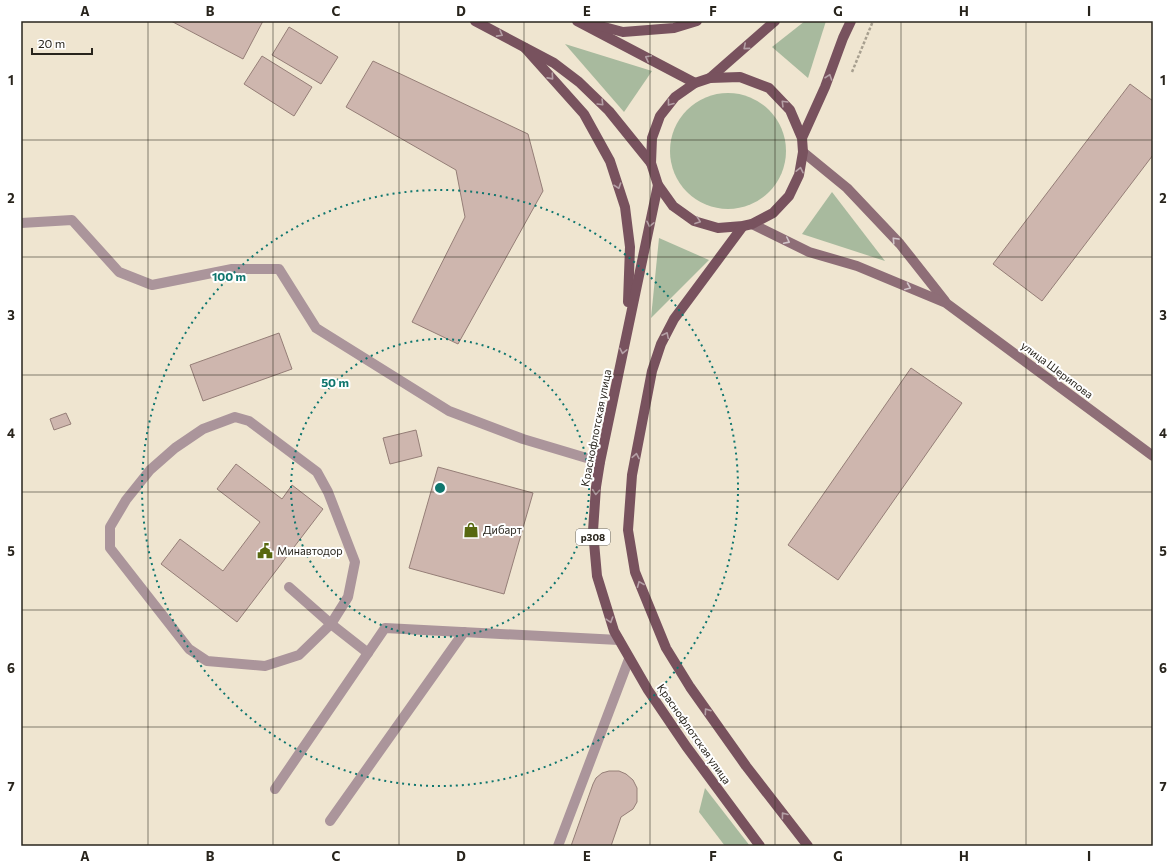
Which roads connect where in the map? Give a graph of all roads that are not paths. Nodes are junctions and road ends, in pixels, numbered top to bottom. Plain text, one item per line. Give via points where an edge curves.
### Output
1 (475, 21) edge
2 (577, 21) edge
3 (582, 21) edge
4 (697, 21) edge
5 (775, 21) edge
6 (851, 21) edge
7 (525, 48) junction
8 (710, 78) junction
9 (695, 83) junction
10 (802, 138) junction
11 (803, 152) junction
12 (651, 163) junction
13 (658, 186) junction
14 (21, 223) edge
15 (748, 225) junction
16 (946, 303) junction
17 (628, 329) junction
18 (1153, 456) edge
19 (600, 462) junction
20 (289, 587) dead end
21 (331, 624) junction
22 (464, 632) junction
23 (619, 640) junction
24 (368, 653) junction
25 (629, 659) junction
26 (275, 789) dead end
27 (330, 821) dead end
28 (558, 846) edge
29 (760, 846) edge
30 (808, 846) edge

1 -> 7 main road
9 -> 2 main road
3 - 4 main road via 623,32 674,28
5 -> 8 main road
10 -> 6 main road
7 -> 12 main road via 554,63 579,82 609,111
7 -> 17 main road via 584,114 610,160 625,207 630,247
8 - 9 main road
10 -> 8 main road via 790,110 769,88 740,77
9 -> 12 main road via 675,97 660,116 652,138
10 - 11 main road
15 -> 11 main road via 773,213 789,196 799,175
16 -> 11 main road via 900,244 847,188
12 - 13 main road
13 -> 15 main road via 673,206 694,221 718,228
13 -> 17 main road, Краснофлотская улица / p308
14 - 19 lane via 72,220 119,272 152,285 232,269 279,269 316,328 449,411 523,439
15 -> 16 main road via 809,252 857,266
30 -> 15 main road via 746,766 690,687 666,648 635,572 628,530 632,475 652,371 661,344 674,319
16 - 18 main road, улица Шерипова
17 -> 19 main road, Краснофлотская улица / p308
19 -> 23 main road, Краснофлотская улица / p308 via 593,531 597,576
20 - 21 lane
21 - 21 lane via 348,597 355,562 328,492 317,472 249,421 235,417 202,429 175,448 145,476 126,500 110,527 110,548 189,649 207,662 264,666 299,655
21 - 24 lane
22 - 23 lane
22 - 24 lane via 385,628
22 - 27 lane
23 - 25 main road, Краснофлотская улица / p308
24 - 26 lane
25 - 28 lane
25 - 29 main road, Краснофлотская улица / p308 via 686,746

